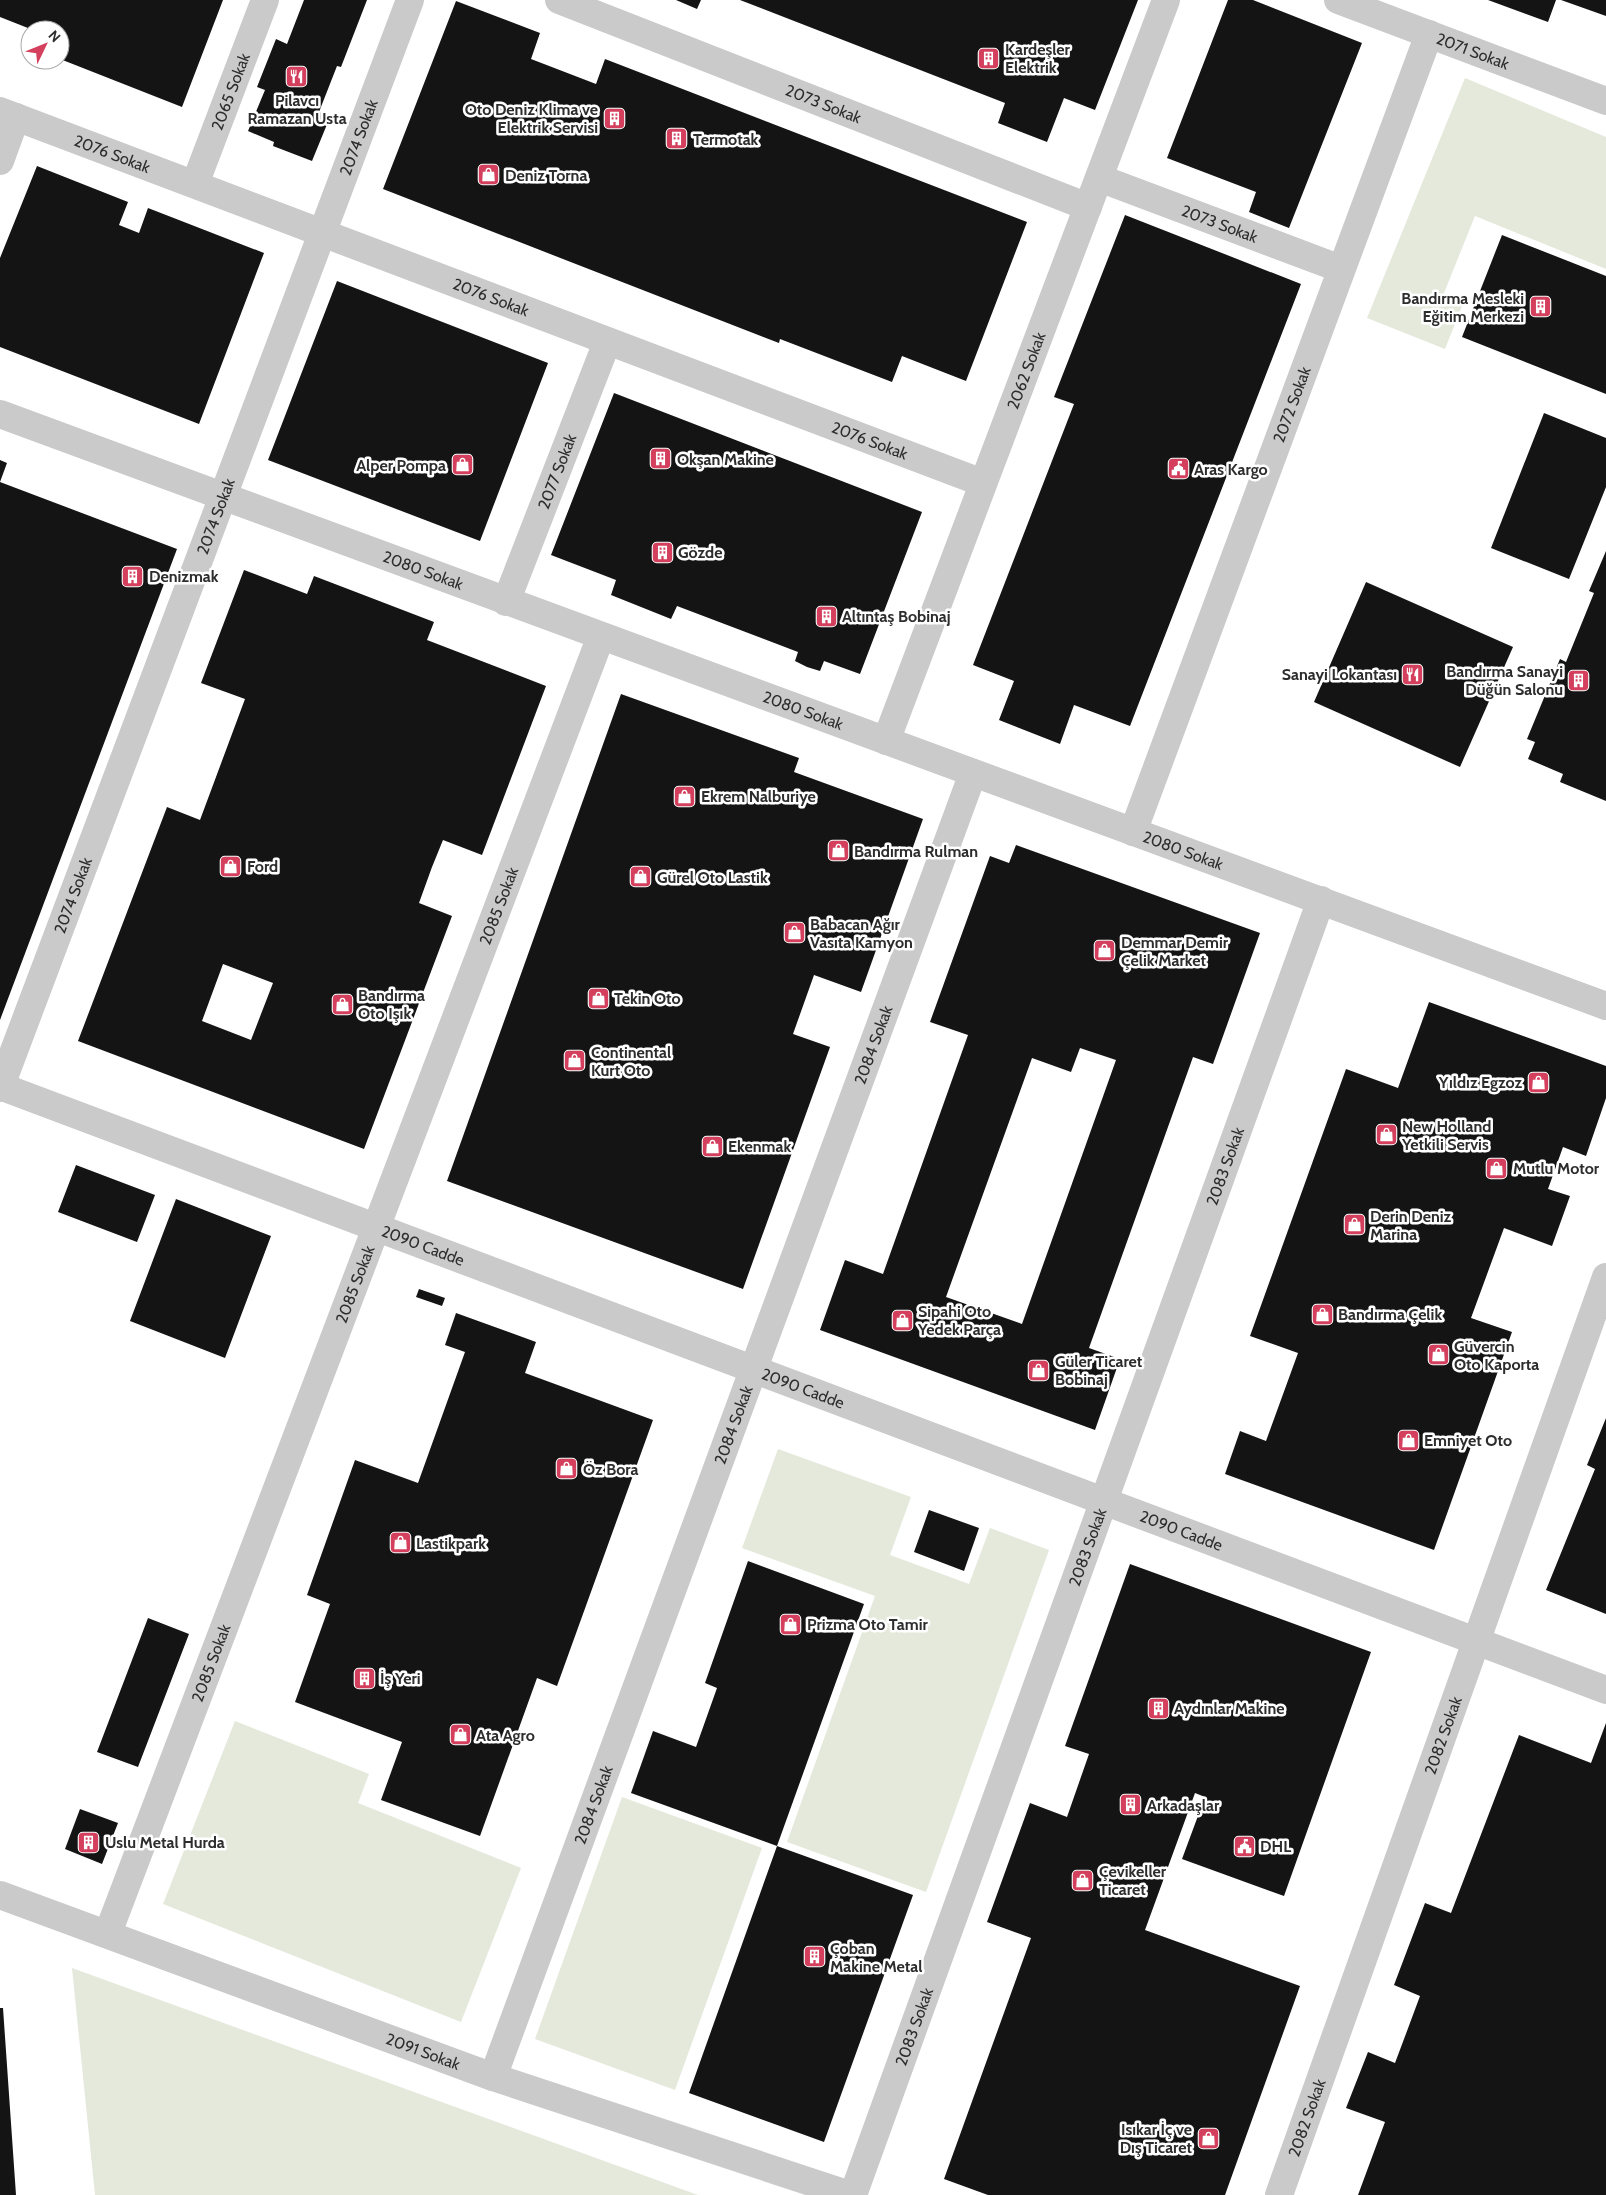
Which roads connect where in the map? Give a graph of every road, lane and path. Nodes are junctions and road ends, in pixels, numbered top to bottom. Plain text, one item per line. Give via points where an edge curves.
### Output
1 (265, 0) edge
2 (410, 0) edge
3 (559, 0) edge
4 (1166, 0) edge
5 (1338, 0) edge
6 (1428, 34) junction
7 (1606, 101) edge
8 (8, 114) edge
9 (0, 161) edge
10 (1099, 178) junction
11 (195, 184) junction
12 (1088, 207) junction
13 (322, 232) junction
14 (1341, 269) junction
15 (607, 342) junction
16 (0, 414) edge
17 (983, 483) junction
18 (223, 496) junction
19 (506, 602) junction
20 (601, 636) junction
21 (886, 741) junction
22 (973, 773) junction
23 (1133, 832) junction
24 (1321, 900) junction
25 (1606, 1006) edge
26 (0, 1087) edge
27 (377, 1226) junction
28 (1606, 1276) edge
29 (754, 1368) junction
30 (1104, 1500) junction
31 (1476, 1641) junction
32 (1606, 1690) edge
33 (0, 1895) edge
34 (108, 1934) junction
35 (493, 2077) junction
36 (851, 2195) edge
37 (1279, 2195) edge

1 - 11 street, 2065 Sokak
2 - 13 street, 2074 Sokak
3 - 12 street, 2073 Sokak
4 - 10 street, 2062 Sokak
5 - 6 street, 2071 Sokak
6 - 7 street, 2071 Sokak
6 - 14 street, 2072 Sokak
8 - 9 street
8 - 11 street, 2076 Sokak
10 - 12 street, 2062 Sokak
10 - 14 street, 2073 Sokak
11 - 13 street, 2076 Sokak
12 - 17 street, 2062 Sokak
13 - 15 street, 2076 Sokak
13 - 18 street, 2074 Sokak
14 - 23 street, 2072 Sokak
15 - 17 street, 2076 Sokak
15 - 19 street, 2077 Sokak
16 - 18 street, 2080 Sokak
17 - 21 street, 2062 Sokak
18 - 19 street, 2080 Sokak
18 - 26 street, 2074 Sokak
19 - 20 street, 2080 Sokak
20 - 21 street, 2080 Sokak
20 - 27 street, 2085 Sokak
21 - 22 street, 2080 Sokak
22 - 23 street, 2080 Sokak
22 - 29 street, 2084 Sokak
23 - 24 street, 2080 Sokak
24 - 25 street, 2080 Sokak
24 - 30 street, 2083 Sokak
26 - 27 street, 2090 Cadde
27 - 29 street, 2090 Cadde
27 - 34 street, 2085 Sokak
28 - 31 street, 2082 Sokak
29 - 30 street, 2090 Cadde
29 - 35 street, 2084 Sokak
30 - 31 street, 2090 Cadde
30 - 36 street, 2083 Sokak
31 - 32 street, 2090 Cadde
31 - 37 street, 2082 Sokak
33 - 34 street, 2091 Sokak
34 - 35 street, 2091 Sokak
35 - 36 street, 2091 Sokak

